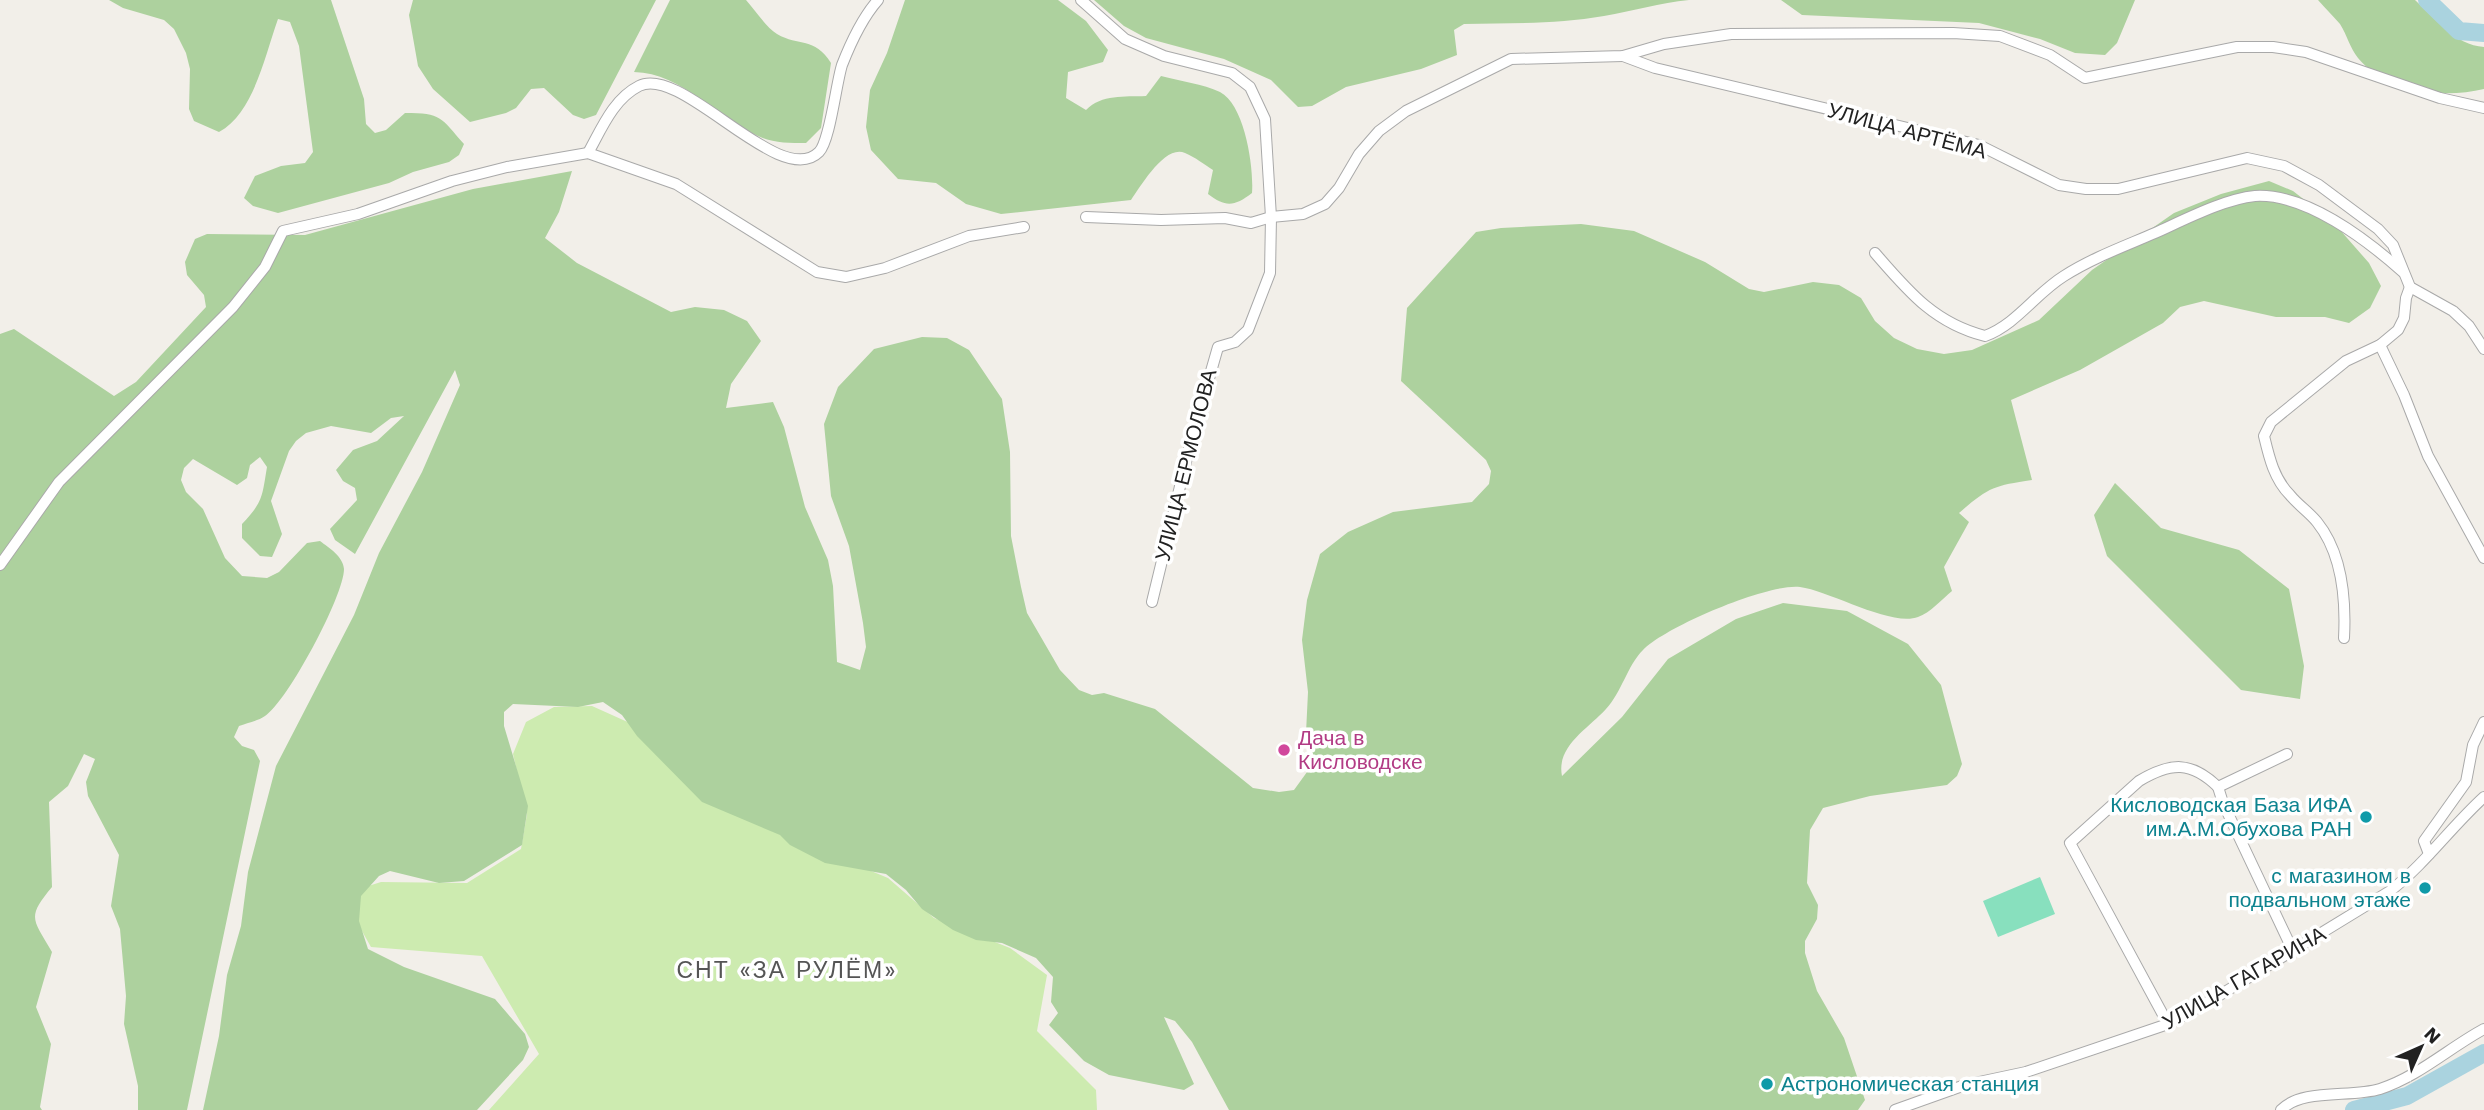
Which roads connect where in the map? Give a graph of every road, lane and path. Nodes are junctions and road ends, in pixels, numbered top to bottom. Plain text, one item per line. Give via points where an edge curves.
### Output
1 (878, 0) edge
2 (1081, 0) edge
3 (1623, 56) junction
4 (2484, 108) edge
5 (587, 153) junction
6 (1086, 217) dead end
7 (1271, 217) junction
8 (1024, 227) dead end
9 (1875, 253) dead end
10 (2405, 274) junction
11 (2410, 287) junction
12 (2379, 345) junction
13 (2484, 349) edge
14 (2484, 558) edge
15 (0, 565) edge
16 (1152, 602) dead end
17 (2344, 638) dead end
18 (2484, 722) edge
19 (2287, 754) dead end
20 (2218, 787) junction
21 (2484, 797) edge
22 (2428, 853) junction
23 (2293, 951) junction
24 (2168, 1024) junction
25 (2484, 1029) edge
26 (1895, 1110) edge
27 (2281, 1110) edge

1 - 5 street via 866,13 842,66 820,152 806,159 786,157 680,92 657,84 641,85 622,96
2 - 7 street, УЛИЦА ЕРМОЛОВА via 1125,38 1164,56 1231,73 1250,87 1265,120
3 - 4 street via 1664,44 1731,34 1953,33 2000,36 2050,55 2085,78 2238,47 2273,47 2306,52 2440,98
3 - 7 street via 1511,60 1406,111 1379,131 1325,204 1303,214
3 - 10 street, УЛИЦА АРТЁМА via 1655,68 1979,145 2059,186 2118,189 2247,158 2284,166 2319,185 2378,229 2393,244
5 - 8 street via 676,184 817,272 846,277 885,268 969,236
5 - 15 street via 452,181 358,214 284,231 265,267 233,307 59,482
6 - 7 street via 1225,218 1251,223
7 - 16 street, УЛИЦА ЕРМОЛОВА via 1270,273 1248,330 1235,342 1218,346 1213,359
9 - 10 street via 1913,296 1943,320 1984,337 2000,331 2064,275 2178,222 2254,196 2282,199 2315,211 2378,250
10 - 11 street, УЛИЦА АРТЁМА
11 - 12 street via 2398,330
11 - 13 street via 2453,311
12 - 14 street via 2428,456
12 - 17 street via 2346,361 2271,422 2264,436 2277,478 2318,523 2333,551 2345,612
18 - 22 street via 2473,745 2466,782 2424,841
19 - 20 street
20 - 23 street
20 - 24 street via 2190,768 2171,767 2152,774 2070,842
21 - 22 street, УЛИЦА ГАГАРИНА
22 - 23 street, УЛИЦА ГАГАРИНА via 2390,891
23 - 24 street, УЛИЦА ГАГАРИНА
24 - 26 street, УЛИЦА ГАГАРИНА
25 - 27 street via 2424,1068 2380,1089 2297,1098

